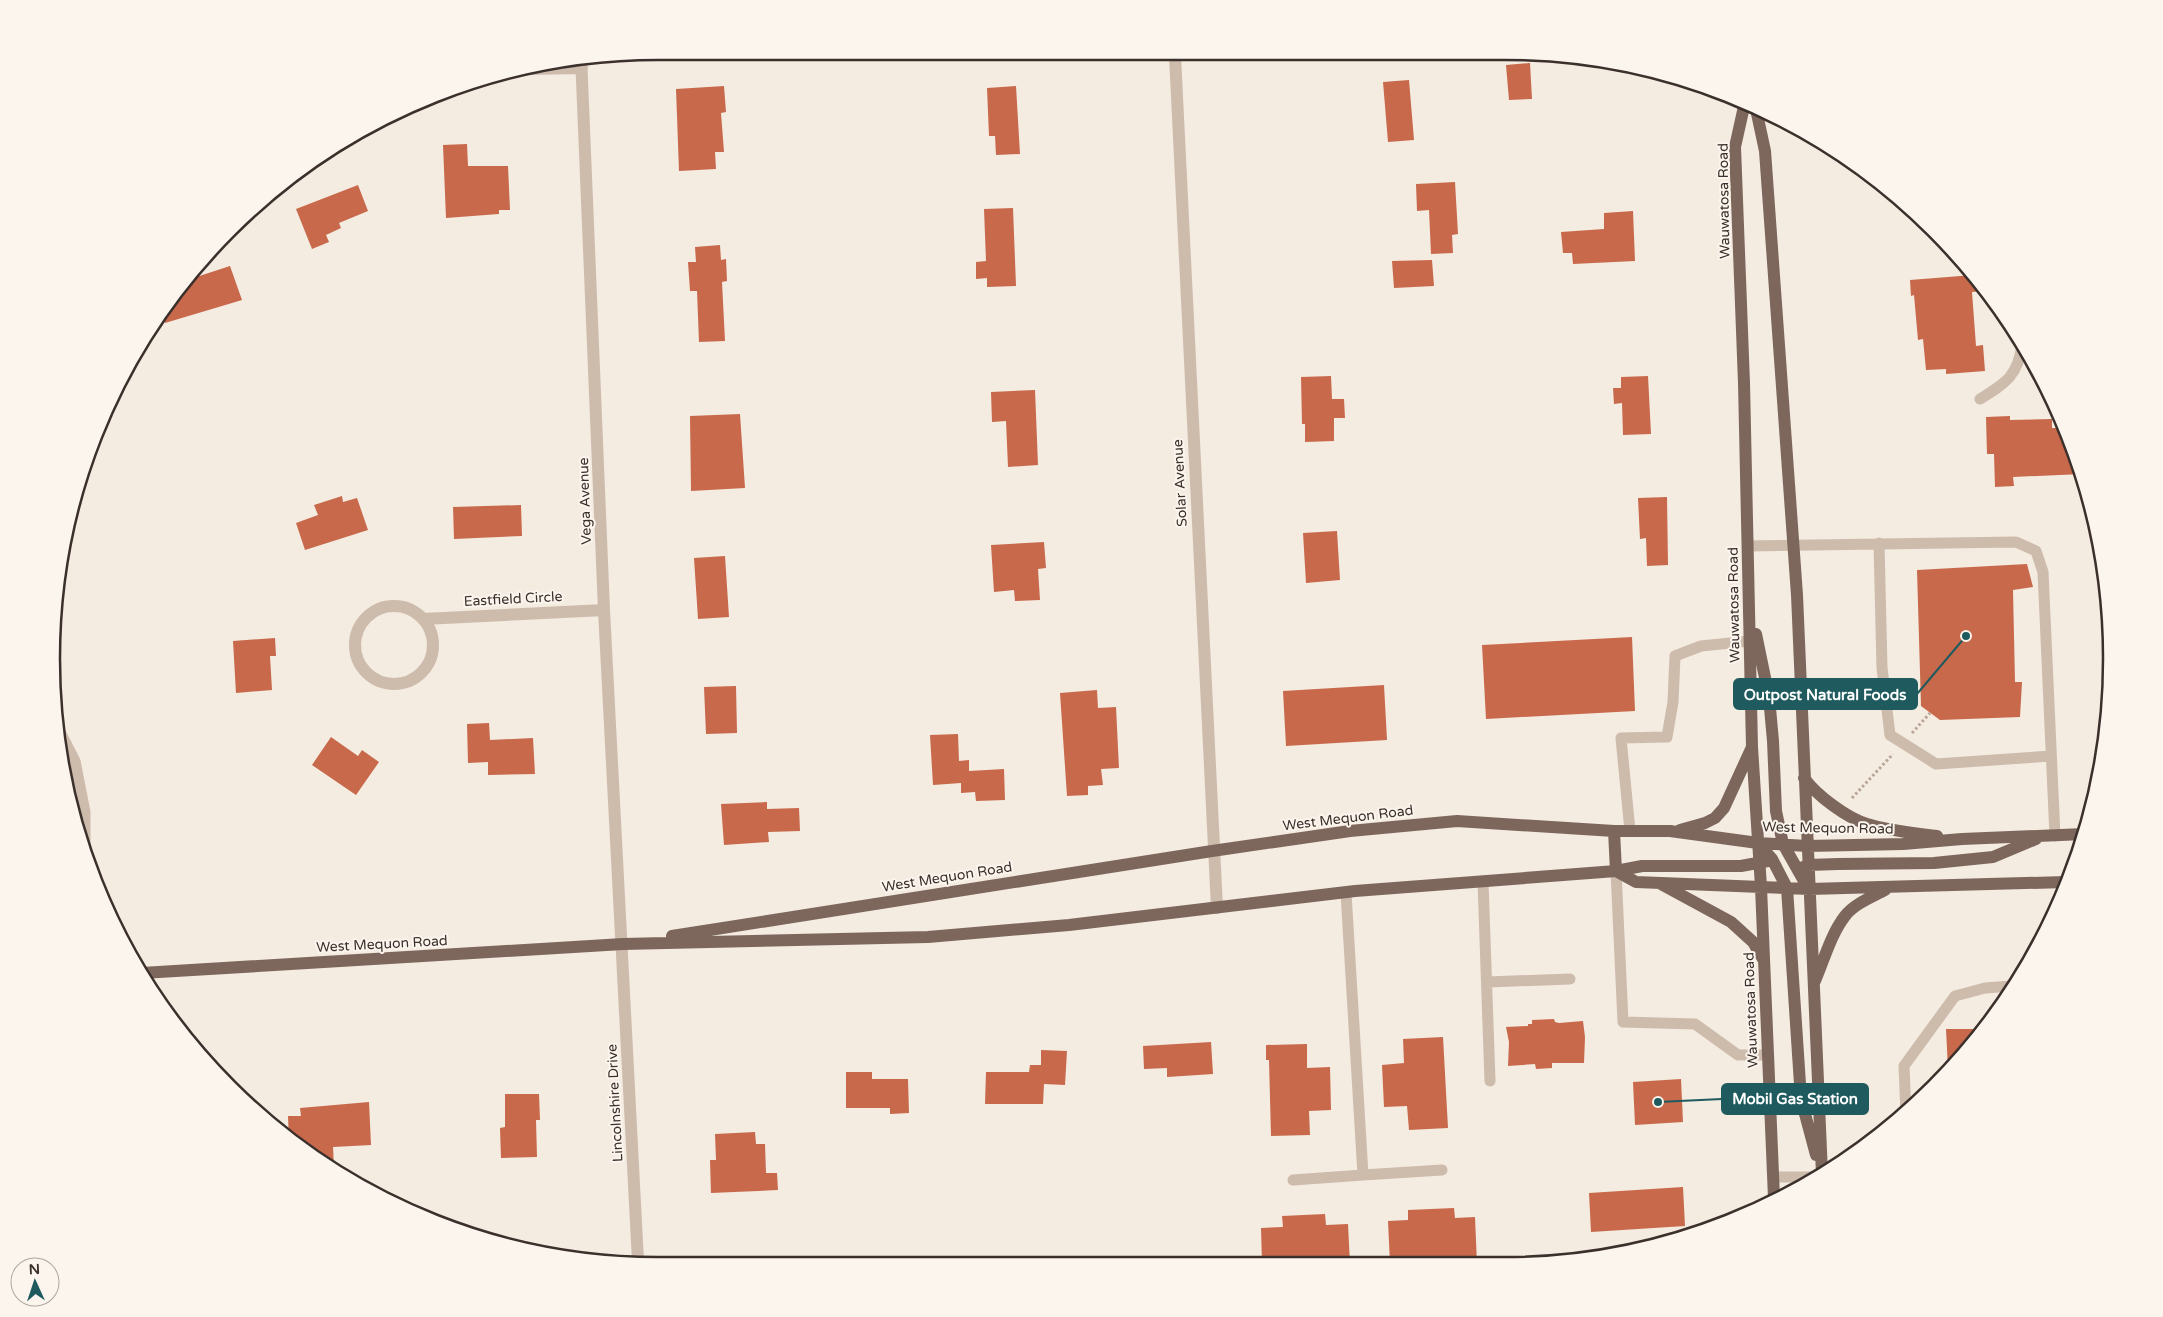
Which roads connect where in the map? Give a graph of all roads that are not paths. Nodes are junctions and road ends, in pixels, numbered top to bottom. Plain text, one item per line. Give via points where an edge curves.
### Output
1 (1175, 60) edge
2 (582, 65) edge
3 (1743, 110) edge
4 (1758, 117) edge
5 (2020, 354) edge
6 (1980, 399) dead end
7 (1879, 544) junction
8 (1793, 545) junction
9 (1748, 546) junction
10 (1749, 605) junction
11 (604, 610) junction
12 (423, 619) junction
13 (1750, 641) junction
14 (66, 744) edge
15 (1752, 747) junction
16 (2051, 756) junction
17 (1804, 778) junction
18 (85, 829) edge
19 (1614, 831) junction
20 (1630, 831) junction
21 (1670, 831) junction
22 (2076, 834) edge
23 (2049, 836) junction
24 (1962, 839) junction
25 (1758, 843) junction
26 (1807, 846) junction
27 (1786, 849) junction
28 (1212, 851) junction
29 (1772, 859) junction
30 (1760, 863) junction
31 (1803, 867) junction
32 (1616, 871) junction
33 (1782, 876) junction
34 (1483, 882) junction
35 (2059, 882) edge
36 (1661, 884) junction
37 (1761, 887) junction
38 (1787, 888) junction
39 (1888, 888) junction
40 (1810, 889) junction
41 (1346, 893) junction
42 (1217, 908) junction
43 (623, 944) junction
44 (1764, 961) junction
45 (149, 973) edge
46 (1570, 978) dead end
47 (1486, 982) junction
48 (1813, 986) junction
49 (2005, 987) edge
50 (1768, 1055) junction
51 (1490, 1081) dead end
52 (1906, 1102) edge
53 (1821, 1166) edge
54 (1819, 1167) edge
55 (1442, 1170) dead end
56 (1363, 1175) junction
57 (1806, 1176) edge
58 (1774, 1178) junction
59 (1293, 1180) dead end
60 (1774, 1192) edge
61 (638, 1256) edge

1 - 28 street, Solar Avenue
2 - 11 street, Vega Avenue
3 - 9 main road, Wauwatosa Road via 1735,147
4 - 8 main road via 1765,151
5 - 6 lane via 2017,366 2005,383
7 - 8 lane
7 - 16 lane via 1882,668 1890,735 1936,764
7 - 16 lane via 2016,542 2036,551 2043,572
8 - 9 lane
8 - 17 main road
9 - 10 main road, Wauwatosa Road
10 - 13 main road, Wauwatosa Road
10 - 27 main road via 1769,698 1776,811
11 - 12 street, Eastfield Circle
11 - 43 street, Vega Avenue
12 - 12 street via 414,611 390,606 368,616 360,626 355,649 366,672 376,680 403,684 426,669 434,643 431,630
13 - 15 main road, Wauwatosa Road
13 - 20 lane via 1701,646 1675,656 1673,702 1667,737 1622,738
14 - 18 lane via 75,761
15 - 21 main road via 1724,808 1715,818 1692,828
15 - 25 main road, Wauwatosa Road
16 - 23 lane
17 - 24 main road via 1816,794 1865,824
17 - 26 main road
19 - 20 main road, West Mequon Road
19 - 28 main road, West Mequon Road via 1457,821 1350,831
19 - 32 main road
20 - 21 main road, West Mequon Road
21 - 25 main road, West Mequon Road
22 - 23 main road, West Mequon Road
23 - 24 main road, West Mequon Road
23 - 31 main road via 1993,857 1926,864
24 - 26 main road, West Mequon Road
25 - 27 main road, West Mequon Road
25 - 29 main road
25 - 30 main road, Wauwatosa Road
26 - 27 main road, West Mequon Road
26 - 31 main road
27 - 29 main road, West Mequon Road
27 - 31 main road
28 - 42 street, Solar Avenue
28 - 43 main road, West Mequon Road
29 - 30 main road, West Mequon Road
29 - 33 main road
30 - 32 main road, West Mequon Road via 1642,866
30 - 37 main road, Wauwatosa Road
31 - 33 main road
31 - 40 main road
32 - 34 main road, West Mequon Road
32 - 36 main road via 1636,882
32 - 50 lane via 1623,1022 1695,1024 1738,1055
33 - 37 main road
33 - 38 main road
34 - 41 main road, West Mequon Road
34 - 47 lane
35 - 39 main road
36 - 37 main road
36 - 44 main road via 1744,931
37 - 38 main road
37 - 44 main road, Wauwatosa Road
38 - 40 main road
38 - 54 main road via 1801,1099
39 - 40 main road
39 - 48 main road via 1846,915 1837,928
40 - 48 main road
41 - 42 main road, West Mequon Road
41 - 56 lane
42 - 43 main road, West Mequon Road via 928,937
43 - 45 main road, West Mequon Road
43 - 61 street, Lincolnshire Drive
44 - 50 main road, Wauwatosa Road
46 - 47 lane
47 - 51 lane
48 - 53 main road
49 - 52 lane via 1955,996 1904,1066
50 - 58 main road, Wauwatosa Road
55 - 56 lane
56 - 59 lane
57 - 58 lane
58 - 60 main road, Wauwatosa Road

